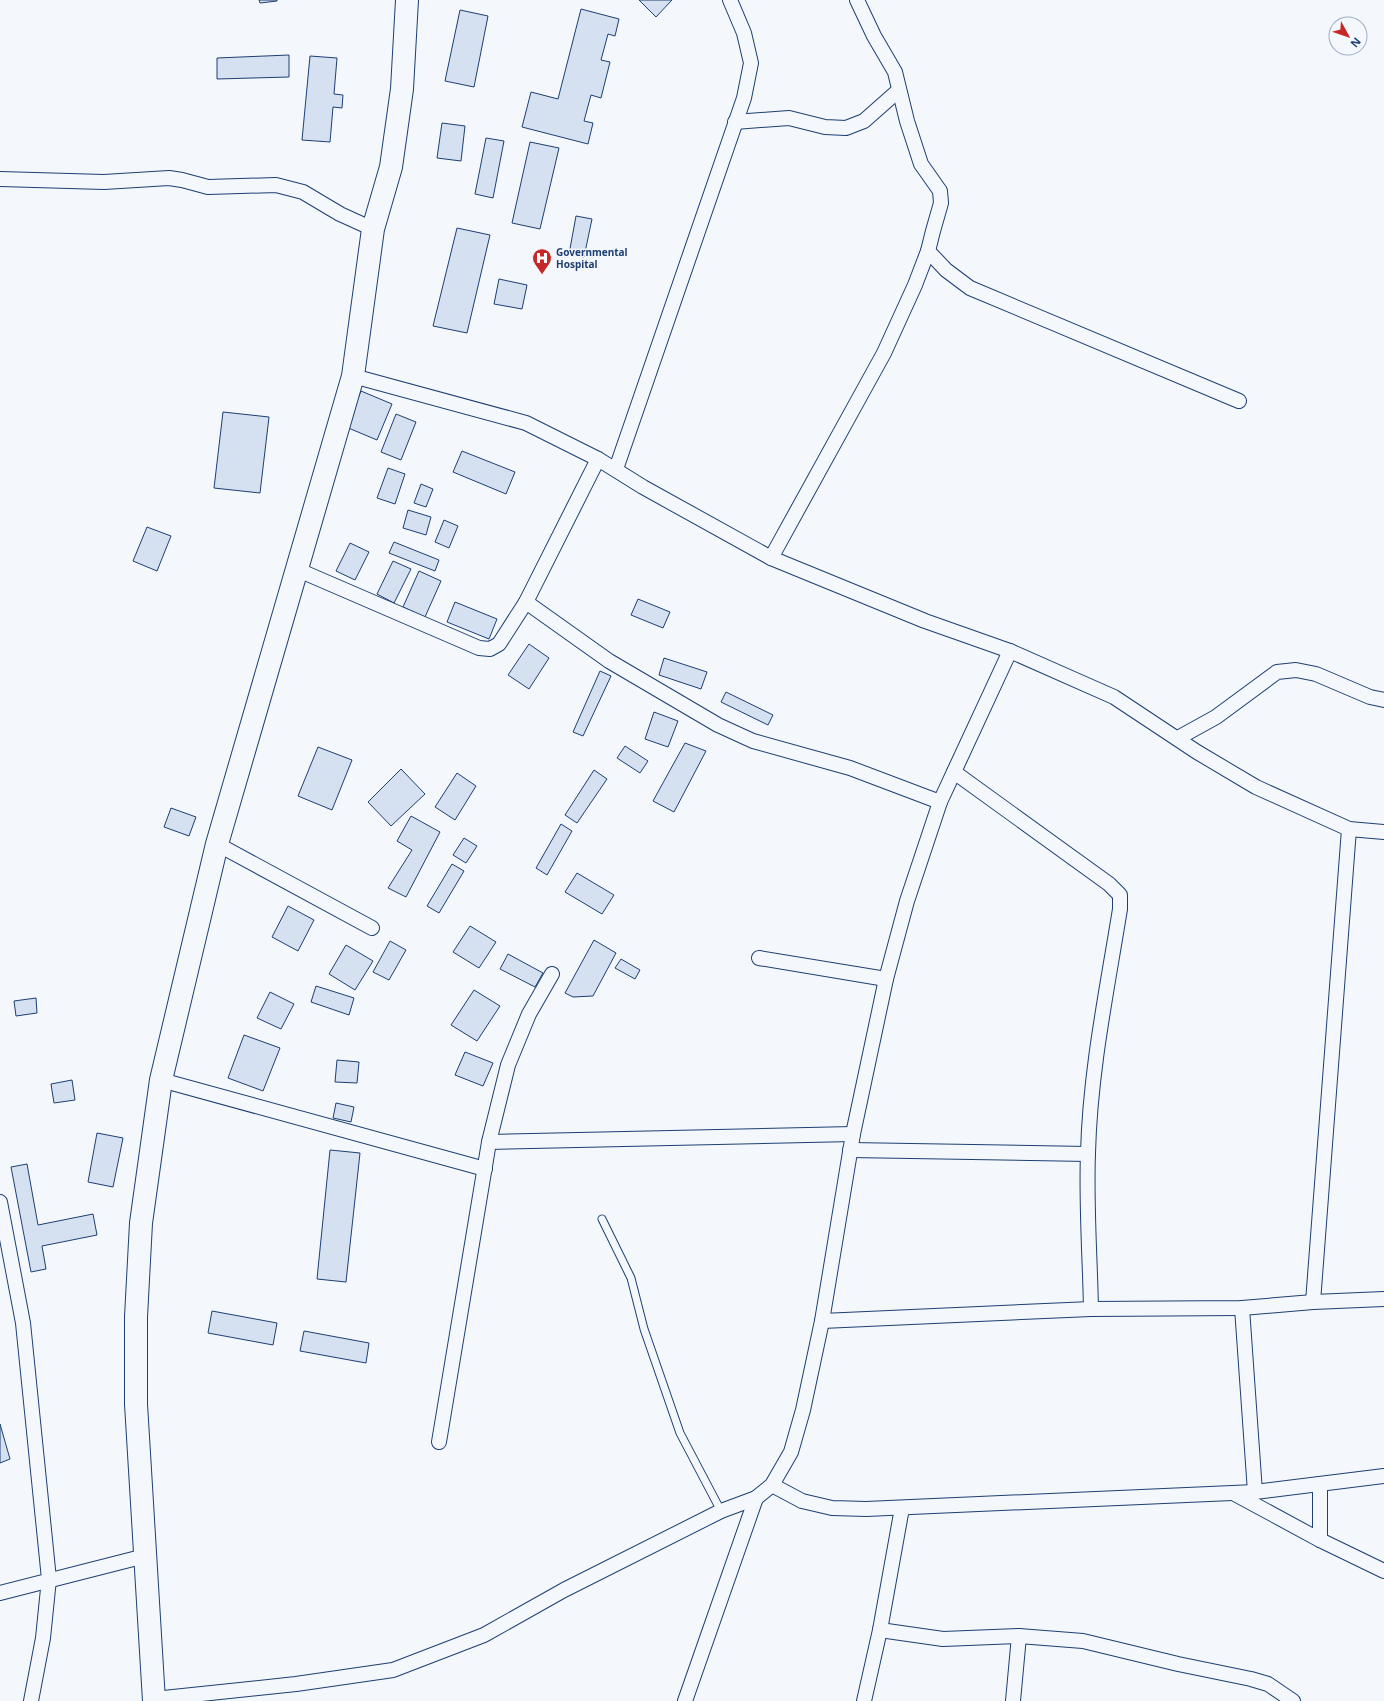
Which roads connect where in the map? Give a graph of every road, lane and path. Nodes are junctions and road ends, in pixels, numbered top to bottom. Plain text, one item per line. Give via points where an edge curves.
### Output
1 (407, 0) edge
2 (730, 0) edge
3 (857, 0) edge
4 (899, 90) junction
5 (735, 122) junction
6 (0, 179) edge
7 (373, 229) junction
8 (928, 251) junction
9 (353, 376) junction
10 (1239, 401) dead end
11 (598, 459) junction
12 (616, 469) junction
13 (772, 558) junction
14 (296, 569) junction
15 (526, 602) junction
16 (1010, 651) junction
17 (1384, 700) edge
18 (1178, 738) junction
19 (954, 772) junction
20 (940, 802) junction
21 (1349, 829) junction
22 (1384, 832) edge
23 (217, 844) junction
24 (372, 928) dead end
25 (759, 958) dead end
26 (552, 974) dead end
27 (886, 979) junction
28 (161, 1080) junction
29 (853, 1134) junction
30 (489, 1142) junction
31 (850, 1150) junction
32 (1088, 1154) junction
33 (485, 1169) junction
34 (0, 1202) edge
35 (602, 1219) dead end
36 (1384, 1299) edge
37 (1313, 1302) junction
38 (1242, 1308) junction
39 (1091, 1309) junction
40 (822, 1321) junction
41 (439, 1442) dead end
42 (1384, 1476) edge
43 (1320, 1484) junction
44 (772, 1485) junction
45 (1255, 1492) junction
46 (1235, 1493) junction
47 (756, 1498) junction
48 (902, 1508) junction
49 (721, 1511) junction
50 (1320, 1540) junction
51 (145, 1556) junction
52 (1384, 1571) edge
53 (49, 1579) junction
54 (0, 1593) edge
55 (880, 1630) junction
56 (1019, 1636) junction
57 (154, 1700) edge
58 (31, 1701) edge
59 (685, 1701) edge
60 (864, 1701) edge
61 (1013, 1701) edge
62 (1293, 1701) edge

1 - 7 main road via 402,89 391,167
2 - 5 street via 744,33 751,63 744,98
3 - 4 street via 895,72
4 - 5 street via 864,121 846,128 825,128 788,118
4 - 8 street via 921,164 940,191 941,202
5 - 12 street
6 - 7 street via 104,182 169,178 208,187 276,185 303,192 340,214
7 - 9 main road
8 - 10 street via 946,270 970,288
8 - 13 street via 884,353
9 - 11 street via 526,423
9 - 14 main road
11 - 12 street
11 - 15 street
12 - 13 street via 643,487
13 - 16 street via 925,621
14 - 15 street via 479,648 490,649 499,644
14 - 23 main road
15 - 20 street via 609,661 718,725 753,741 850,768
16 - 18 street via 1114,697
16 - 19 street
17 - 18 street via 1370,697 1316,674 1296,670 1277,672 1216,717
18 - 21 street via 1256,787
19 - 20 street
19 - 32 street via 1109,884 1120,895 1120,909 1099,1030
20 - 27 street via 907,901
21 - 22 street
21 - 37 street
23 - 24 street
23 - 28 main road
25 - 27 street
26 - 30 street via 529,1014 508,1065
27 - 29 street
28 - 33 street
28 - 51 main road via 141,1223 136,1317 136,1404
29 - 30 street
29 - 31 street
30 - 33 street
31 - 32 street
31 - 40 street
32 - 39 street
33 - 41 street
34 - 53 street via 23,1323
35 - 49 lane via 631,1278 644,1330 680,1433
36 - 37 street
37 - 38 street
38 - 39 street
38 - 45 street
39 - 40 street
40 - 44 street via 803,1410 791,1452
42 - 43 street
43 - 45 street
43 - 50 street
44 - 47 street
44 - 48 street via 802,1501 832,1508
45 - 46 street
46 - 48 street
46 - 50 street
47 - 49 street
47 - 59 street
48 - 55 street
49 - 57 street via 564,1590 484,1635 393,1670
50 - 52 street
51 - 53 street
51 - 57 main road
53 - 54 street
53 - 58 street via 43,1638
55 - 56 street via 943,1639
55 - 60 street
56 - 61 street
56 - 62 street via 1083,1641 1251,1679 1268,1684

